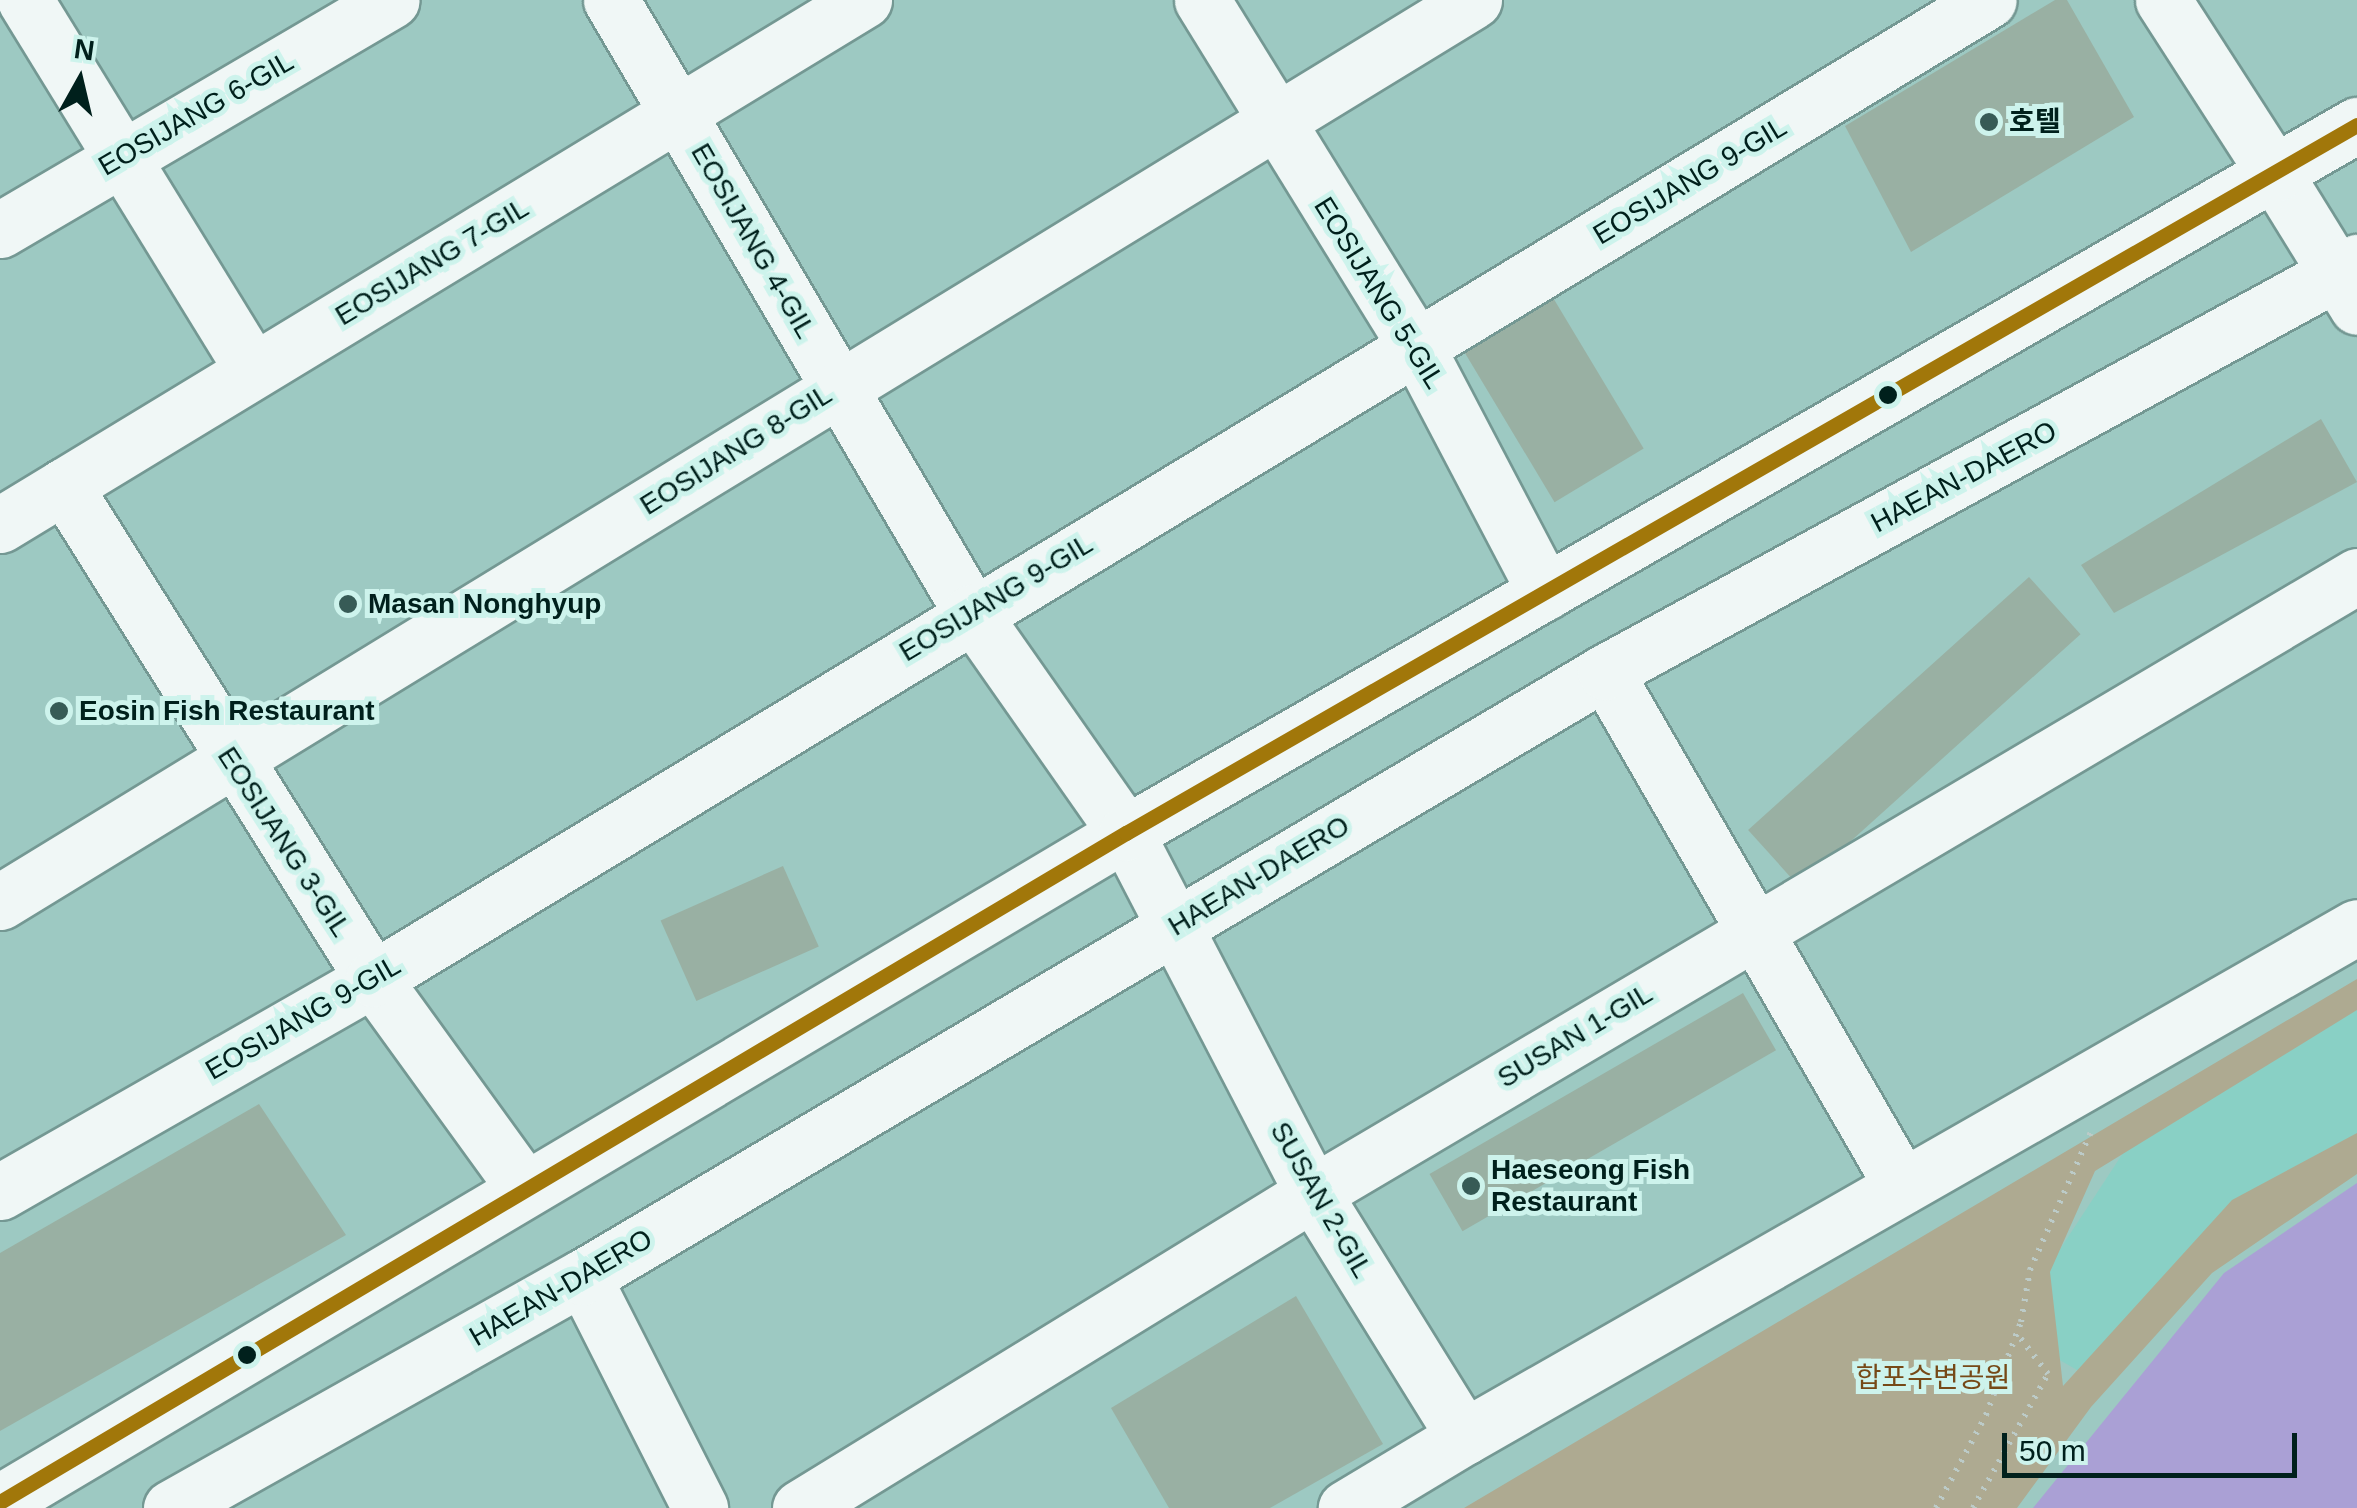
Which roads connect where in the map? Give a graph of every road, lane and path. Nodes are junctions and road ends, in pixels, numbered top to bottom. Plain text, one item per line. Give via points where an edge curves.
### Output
1 (25, 0) edge
2 (392, 0) edge
3 (611, 0) edge
4 (864, 0) edge
5 (1202, 0) edge
6 (1474, 0) edge
7 (1989, 0) edge
8 (2163, 0) edge
9 (678, 113) junction
10 (1273, 125) junction
11 (2357, 126) edge
12 (121, 156) junction
13 (2275, 174) junction
14 (0, 230) edge
15 (2350, 281) edge
16 (1416, 346) junction
17 (253, 372) junction
18 (838, 386) junction
19 (64, 486) junction
20 (0, 525) edge
21 (2357, 576) edge
22 (1545, 592) junction
23 (972, 612) junction
24 (1605, 672) junction
25 (232, 762) junction
26 (1126, 833) junction
27 (0, 902) edge
28 (1175, 926) junction
29 (2357, 927) edge
30 (1756, 928) junction
31 (372, 978) junction
32 (2095, 1125) dead end
33 (523, 1186) junction
34 (1902, 1186) junction
35 (0, 1192) edge
36 (1313, 1192) junction
37 (583, 1276) junction
38 (2017, 1334) junction
39 (1464, 1437) junction
40 (0, 1502) edge
41 (171, 1508) edge
42 (700, 1508) edge
43 (800, 1508) edge
44 (1346, 1508) edge
45 (1936, 1508) edge
46 (1973, 1508) edge

1 - 12 street
2 - 12 street, EOSIJANG 6-GIL
3 - 9 street, EOSIJANG 4-GIL
4 - 9 street, EOSIJANG 7-GIL
5 - 10 street, EOSIJANG 5-GIL
6 - 10 street, EOSIJANG 8-GIL
7 - 16 street, EOSIJANG 9-GIL
8 - 13 street
9 - 17 street, EOSIJANG 7-GIL
9 - 18 street, EOSIJANG 4-GIL
10 - 16 street, EOSIJANG 5-GIL
10 - 18 street, EOSIJANG 8-GIL
11 - 13 street
12 - 14 street, EOSIJANG 6-GIL
12 - 17 street
13 - 15 street
13 - 22 street
15 - 24 street, HAEAN-DAERO
16 - 22 street, EOSIJANG 5-GIL
16 - 23 street, EOSIJANG 9-GIL
17 - 19 street, EOSIJANG 7-GIL
18 - 23 street, EOSIJANG 4-GIL
18 - 25 street, EOSIJANG 8-GIL
19 - 20 street, EOSIJANG 7-GIL
19 - 25 street, EOSIJANG 3-GIL
21 - 30 street, SUSAN 1-GIL
22 - 26 street
23 - 26 street, EOSIJANG 4-GIL
23 - 31 street, EOSIJANG 9-GIL
24 - 28 street, HAEAN-DAERO
24 - 30 street
25 - 27 street, EOSIJANG 8-GIL
25 - 31 street, EOSIJANG 3-GIL
26 - 28 street, SUSAN 2-GIL
26 - 33 street
28 - 36 street, SUSAN 2-GIL
28 - 37 street, HAEAN-DAERO
29 - 34 street
30 - 34 street
30 - 36 street, SUSAN 1-GIL
31 - 33 street, EOSIJANG 3-GIL
31 - 35 street, EOSIJANG 9-GIL
32 - 38 path via 2030,1270
33 - 40 street
34 - 39 street
36 - 39 street, SUSAN 2-GIL
36 - 43 street, SUSAN 1-GIL
37 - 41 street, HAEAN-DAERO
37 - 42 street
38 - 45 path via 1986,1415
38 - 46 path via 2048,1374
39 - 44 street

